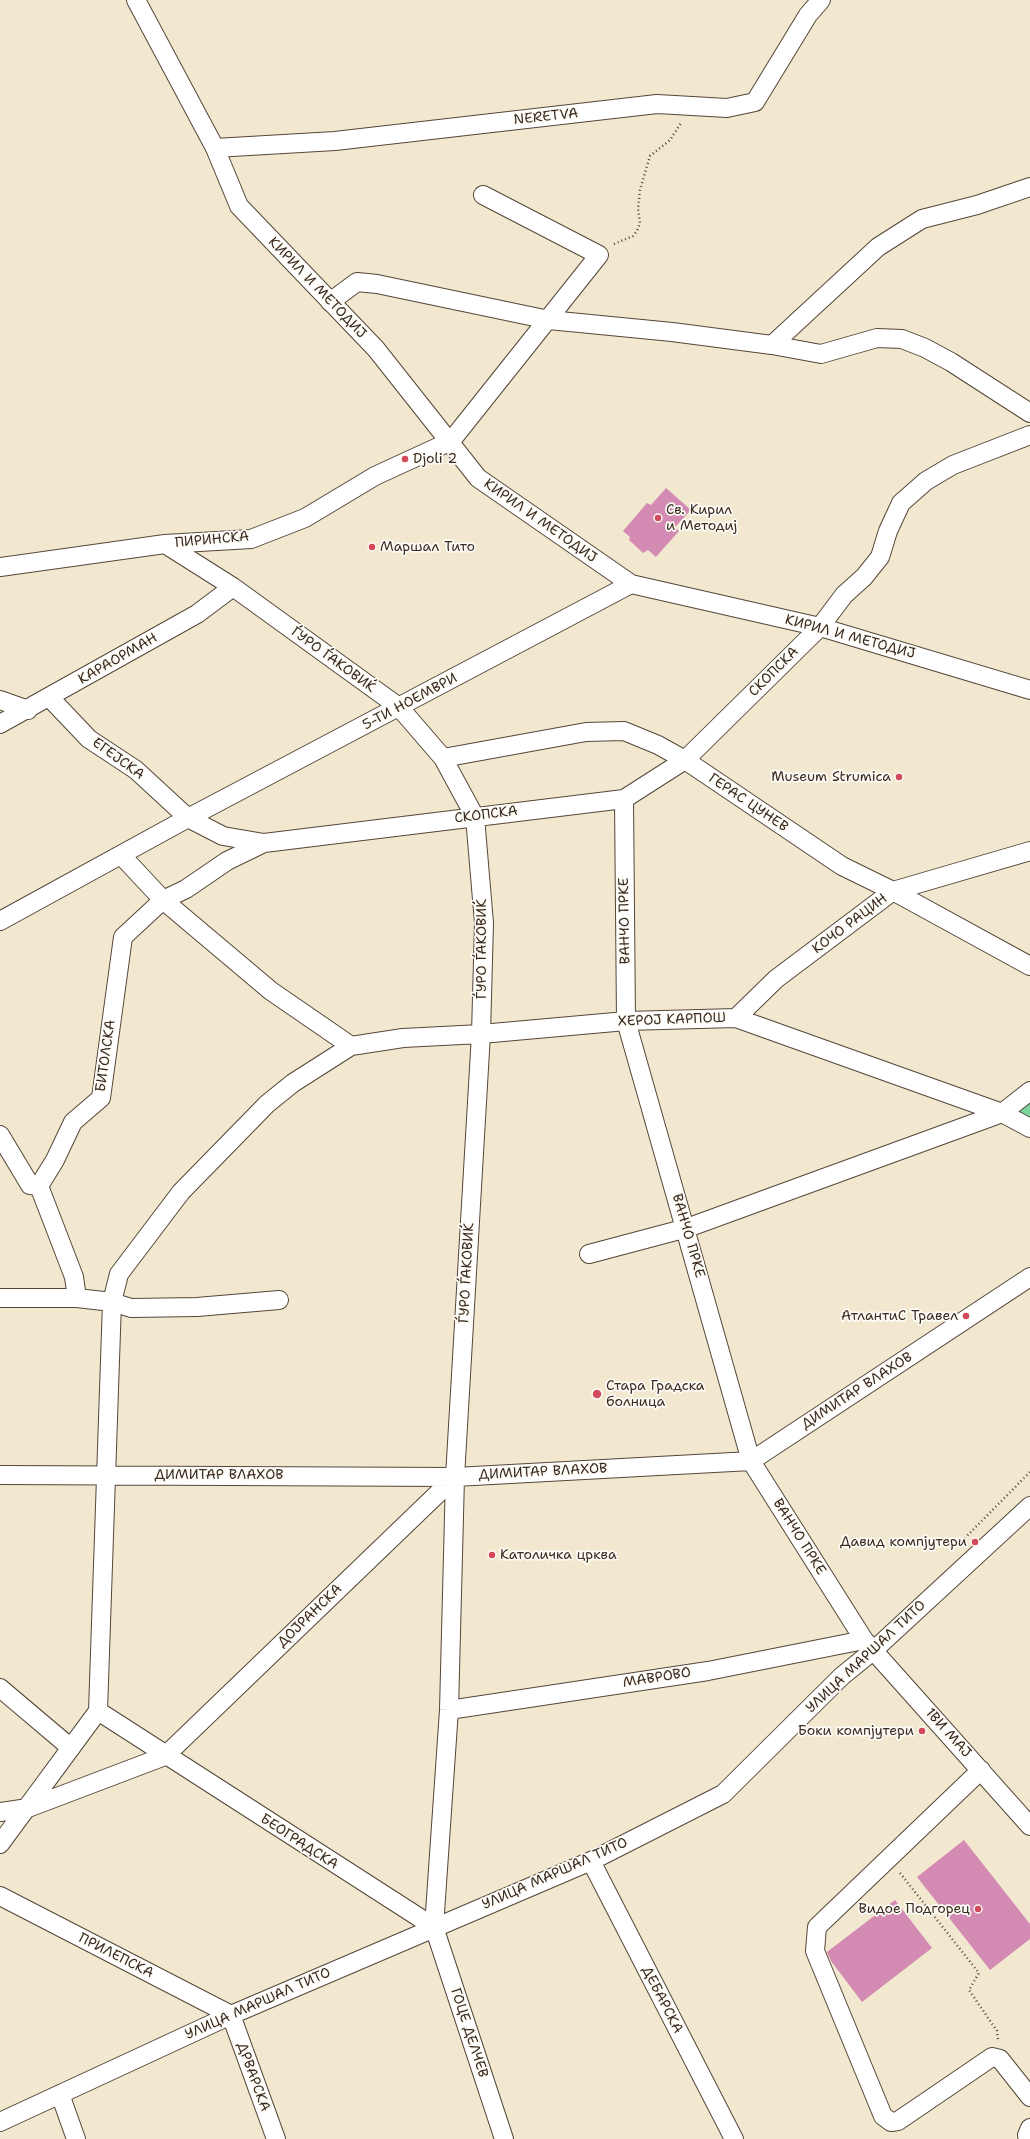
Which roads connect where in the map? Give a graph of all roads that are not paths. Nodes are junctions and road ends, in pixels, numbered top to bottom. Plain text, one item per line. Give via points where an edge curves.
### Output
1 (136, 0) edge
2 (821, 0) edge
3 (215, 148) junction
4 (1030, 187) edge
5 (483, 195) dead end
6 (330, 302) junction
7 (549, 320) junction
8 (772, 345) junction
9 (1030, 413) edge
10 (1030, 435) edge
11 (451, 441) junction
12 (165, 544) junction
13 (0, 567) edge
14 (631, 584) junction
15 (233, 587) junction
16 (820, 627) junction
17 (1030, 690) edge
18 (50, 698) junction
19 (0, 700) edge
20 (399, 708) junction
21 (28, 710) junction
22 (0, 724) edge
23 (443, 758) junction
24 (685, 760) junction
25 (624, 799) junction
26 (475, 817) junction
27 (188, 818) junction
28 (264, 843) junction
29 (1030, 851) edge
30 (122, 856) junction
31 (893, 891) junction
32 (163, 900) junction
33 (0, 921) edge
34 (1030, 966) edge
35 (736, 1018) junction
36 (626, 1021) junction
37 (481, 1034) junction
38 (351, 1046) junction
39 (1030, 1091) edge
40 (1002, 1113) junction
41 (1030, 1128) edge
42 (0, 1135) edge
43 (39, 1186) junction
44 (686, 1228) junction
45 (590, 1254) dead end
46 (1030, 1277) edge
47 (0, 1298) edge
48 (77, 1298) junction
49 (279, 1300) dead end
50 (112, 1302) junction
51 (751, 1461) junction
52 (0, 1475) edge
53 (107, 1475) junction
54 (456, 1477) junction
55 (1030, 1506) edge
56 (869, 1645) junction
57 (0, 1688) edge
58 (449, 1710) junction
59 (98, 1711) junction
60 (70, 1748) junction
61 (165, 1756) junction
62 (981, 1770) junction
63 (28, 1808) junction
64 (0, 1812) edge
65 (1030, 1826) edge
66 (0, 1844) edge
67 (591, 1861) junction
68 (0, 1896) edge
69 (434, 1927) junction
70 (231, 2015) junction
71 (60, 2094) junction
72 (1030, 2097) edge
73 (0, 2122) edge
74 (1030, 2128) edge
75 (76, 2139) edge
76 (276, 2139) edge
77 (504, 2139) edge
78 (734, 2139) edge
79 (1028, 2139) edge

1 - 3 street, КИРИЛ И МЕТОДИЈ
2 - 3 street, NERETVA via 808,15 755,102 727,108 657,104 335,141
3 - 6 street, КИРИЛ И МЕТОДИЈ via 239,206
4 - 8 street via 977,205 922,219 878,247
5 - 7 street, ПИРИНСКА via 599,255
6 - 7 street via 357,282
6 - 11 street, КИРИЛ И МЕТОДИЈ via 376,349
7 - 8 street
7 - 11 street, ПИРИНСКА
8 - 9 street via 821,354 877,338 902,339 951,362
10 - 16 street, СКОПСКА via 953,465 926,481 901,503 880,556 864,578 844,595
11 - 12 street, ПИРИНСКА via 375,476 305,518 251,539
11 - 14 street, КИРИЛ И МЕТОДИЈ via 478,478
12 - 13 street, ПИРИНСКА
12 - 15 street, ЃУРО ЃАКОВИЌ
14 - 16 street, КИРИЛ И МЕТОДИЈ
14 - 20 street, 5-ТИ НОЕМВРИ
15 - 18 street, КАРАОРМАН via 197,614
15 - 20 street, ЃУРО ЃАКОВИЌ
16 - 17 street, КИРИЛ И МЕТОДИЈ
16 - 24 street, СКОПСКА
18 - 21 street, КАРАОРМАН
18 - 27 street, ЕГЕЈСКА via 89,739 136,770
19 - 21 street
20 - 23 street, ЃУРО ЃАКОВИЌ
20 - 27 street, 5-ТИ НОЕМВРИ
21 - 22 street, КАРАОРМАН
23 - 24 street, ГЕРАС ЦУНЕВ via 586,732 624,731
23 - 26 street, ЃУРО ЃАКОВИЌ
24 - 25 street, СКОПСКА
24 - 31 street, ГЕРАС ЦУНЕВ via 842,866
25 - 26 street, СКОПСКА
25 - 36 street, ВАНЧО ПРКЕ
26 - 28 street, СКОПСКА
26 - 37 street, ЃУРО ЃАКОВИЌ via 484,923
27 - 28 street, ЕГЕЈСКА via 223,836
27 - 30 street
28 - 32 street, СКОПСКА via 226,861 186,889
29 - 31 street, КОЧО РАЦИН
30 - 32 street
30 - 33 street
31 - 34 street, ГЕРАС ЦУНЕВ
31 - 35 street, КОЧО РАЦИН via 776,979
32 - 38 street via 271,990
32 - 43 street, БИТОЛСКА via 123,937 101,1098 73,1122
35 - 36 street, ХЕРОЈ КАРПОШ
35 - 40 street, ХЕРОЈ КАРПОШ
36 - 37 street, ХЕРОЈ КАРПОШ
36 - 44 street, ВАНЧО ПРКЕ
37 - 38 street, ХЕРОЈ КАРПОШ via 403,1038
37 - 54 street, ЃУРО ЃАКОВИЌ
38 - 50 street via 292,1083 267,1104 181,1192 119,1274
39 - 40 street
40 - 41 street, ХЕРОЈ КАРПОШ
40 - 44 street
42 - 43 street via 30,1184
43 - 48 street via 74,1277
44 - 45 street
44 - 51 street, ВАНЧО ПРКЕ
46 - 51 street, ДИМИТАР ВЛАХОВ
47 - 48 street
48 - 50 street
49 - 50 street via 153,1308 130,1308
50 - 53 street
51 - 54 street, ДИМИТАР ВЛАХОВ
51 - 56 street, ВАНЧО ПРКЕ
52 - 53 street, ДИМИТАР ВЛАХОВ
53 - 54 street, ДИМИТАР ВЛАХОВ
53 - 59 street
54 - 58 street, ЃУРО ЃАКОВИЌ
54 - 61 street, ДОЈРАНСКА
55 - 56 street, УЛИЦА МАРШАЛ ТИТО
56 - 58 street, МАВРОВО
56 - 62 street, 1ВИ МАЈ
56 - 67 street, УЛИЦА МАРШАЛ ТИТО via 842,1676 723,1794
57 - 60 street
58 - 69 street, ЃУРО ЃАКОВИЌ
59 - 60 street
59 - 61 street, БЕОГРАДСКА
60 - 63 street
61 - 63 street
61 - 69 street, БЕОГРАДСКА
62 - 65 street, 1ВИ МАЈ
62 - 72 street via 817,1927 815,1951 883,2116 891,2122 898,2122 992,2057 1000,2059
63 - 64 street
63 - 66 street
67 - 69 street, УЛИЦА МАРШАЛ ТИТО
67 - 78 street, ДЕБАРСКА
68 - 70 street, ПРИЛЕПСКА
69 - 70 street, УЛИЦА МАРШАЛ ТИТО
69 - 77 street, ГОЦЕ ДЕЛЧЕВ
70 - 71 street, УЛИЦА МАРШАЛ ТИТО
70 - 76 street, ДРВАРСКА
71 - 73 street, УЛИЦА МАРШАЛ ТИТО
71 - 75 street
74 - 79 street

